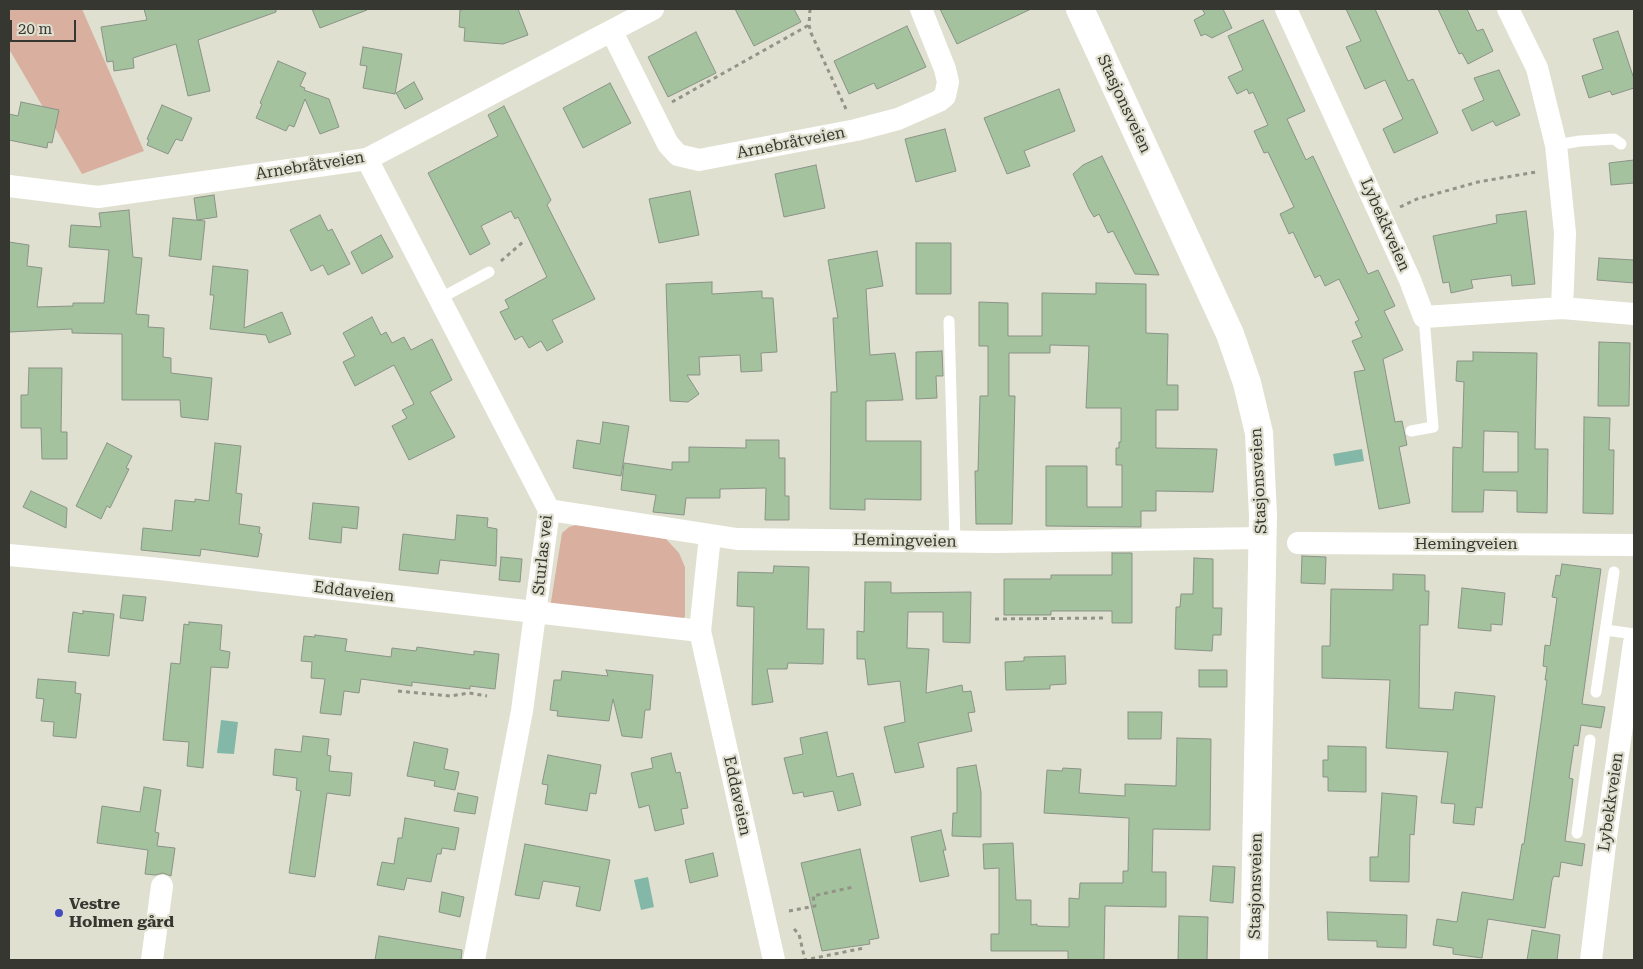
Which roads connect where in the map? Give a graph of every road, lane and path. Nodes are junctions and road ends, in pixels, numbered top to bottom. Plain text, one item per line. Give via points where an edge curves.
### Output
1 (653, 9) edge
2 (810, 9) edge
3 (921, 9) edge
4 (1080, 9) edge
5 (1286, 9) edge
6 (1508, 9) edge
7 (809, 26) junction
8 (612, 32) junction
9 (652, 112) junction
10 (856, 130) junction
11 (1621, 144) dead end
12 (1556, 145) junction
13 (366, 159) junction
14 (1559, 168) junction
15 (9, 186) edge
16 (1381, 215) junction
17 (523, 242) dead end
18 (489, 272) joint
19 (438, 298) junction
20 (1562, 308) junction
21 (1634, 314) edge
22 (1424, 317) junction
23 (949, 321) dead end
24 (1411, 431) dead end
25 (550, 510) junction
26 (710, 536) junction
27 (1263, 538) junction
28 (955, 542) junction
29 (1298, 543) dead end
30 (1634, 545) edge
31 (9, 555) edge
32 (1614, 572) dead end
33 (537, 613) junction
34 (1105, 618) dead end
35 (995, 619) dead end
36 (1606, 630) junction
37 (700, 631) junction
38 (1634, 634) edge
39 (1634, 643) edge
40 (398, 691) dead end
41 (1596, 692) dead end
42 (487, 696) dead end
43 (1590, 740) dead end
44 (1577, 833) dead end
45 (162, 886) dead end
46 (853, 887) dead end
47 (789, 911) dead end
48 (794, 929) dead end
49 (864, 948) dead end
50 (152, 960) edge
51 (474, 960) edge
52 (774, 960) edge
53 (1254, 960) edge
54 (1591, 960) edge

1 - 8 street, Arnebråtveien
2 - 7 path
3 - 10 street, Arnebråtveien via 945,69 948,82 945,96 898,119
4 - 27 street, Stasjonsveien via 1239,358 1259,433
5 - 16 street, Lybekkveien
6 - 12 street via 1537,68
7 - 9 path
7 - 10 path
8 - 9 street, Arnebråtveien
8 - 13 street, Arnebråtveien
9 - 10 street, Arnebråtveien via 672,151 687,159 709,158
11 - 12 lane via 1614,139
12 - 14 street
13 - 15 street, Arnebråtveien via 98,197
13 - 19 street, Sturlas vei
14 - 16 path via 1478,182 1417,199
14 - 20 street via 1564,233
16 - 22 street, Lybekkveien
17 - 18 path
18 - 19 lane
19 - 25 street, Sturlas vei
20 - 21 street
20 - 22 street
22 - 24 lane via 1433,427
23 - 28 lane
25 - 26 street, Hemingveien
25 - 33 street, Sturlas vei
26 - 28 street, Hemingveien
26 - 37 street, Eddaveien
27 - 28 street, Hemingveien
27 - 53 street, Stasjonsveien
29 - 30 street, Hemingveien
31 - 33 street, Eddaveien via 160,569
32 - 36 lane
33 - 37 street, Eddaveien
33 - 51 street, Sturlas vei via 522,710
34 - 35 path
36 - 38 lane
36 - 41 lane
37 - 52 street, Eddaveien
39 - 54 street, Lybekkveien
40 - 42 path
43 - 44 lane, Lybekkveien
45 - 50 street
46 - 47 path via 813,896 815,906
48 - 49 path via 799,934 805,960

